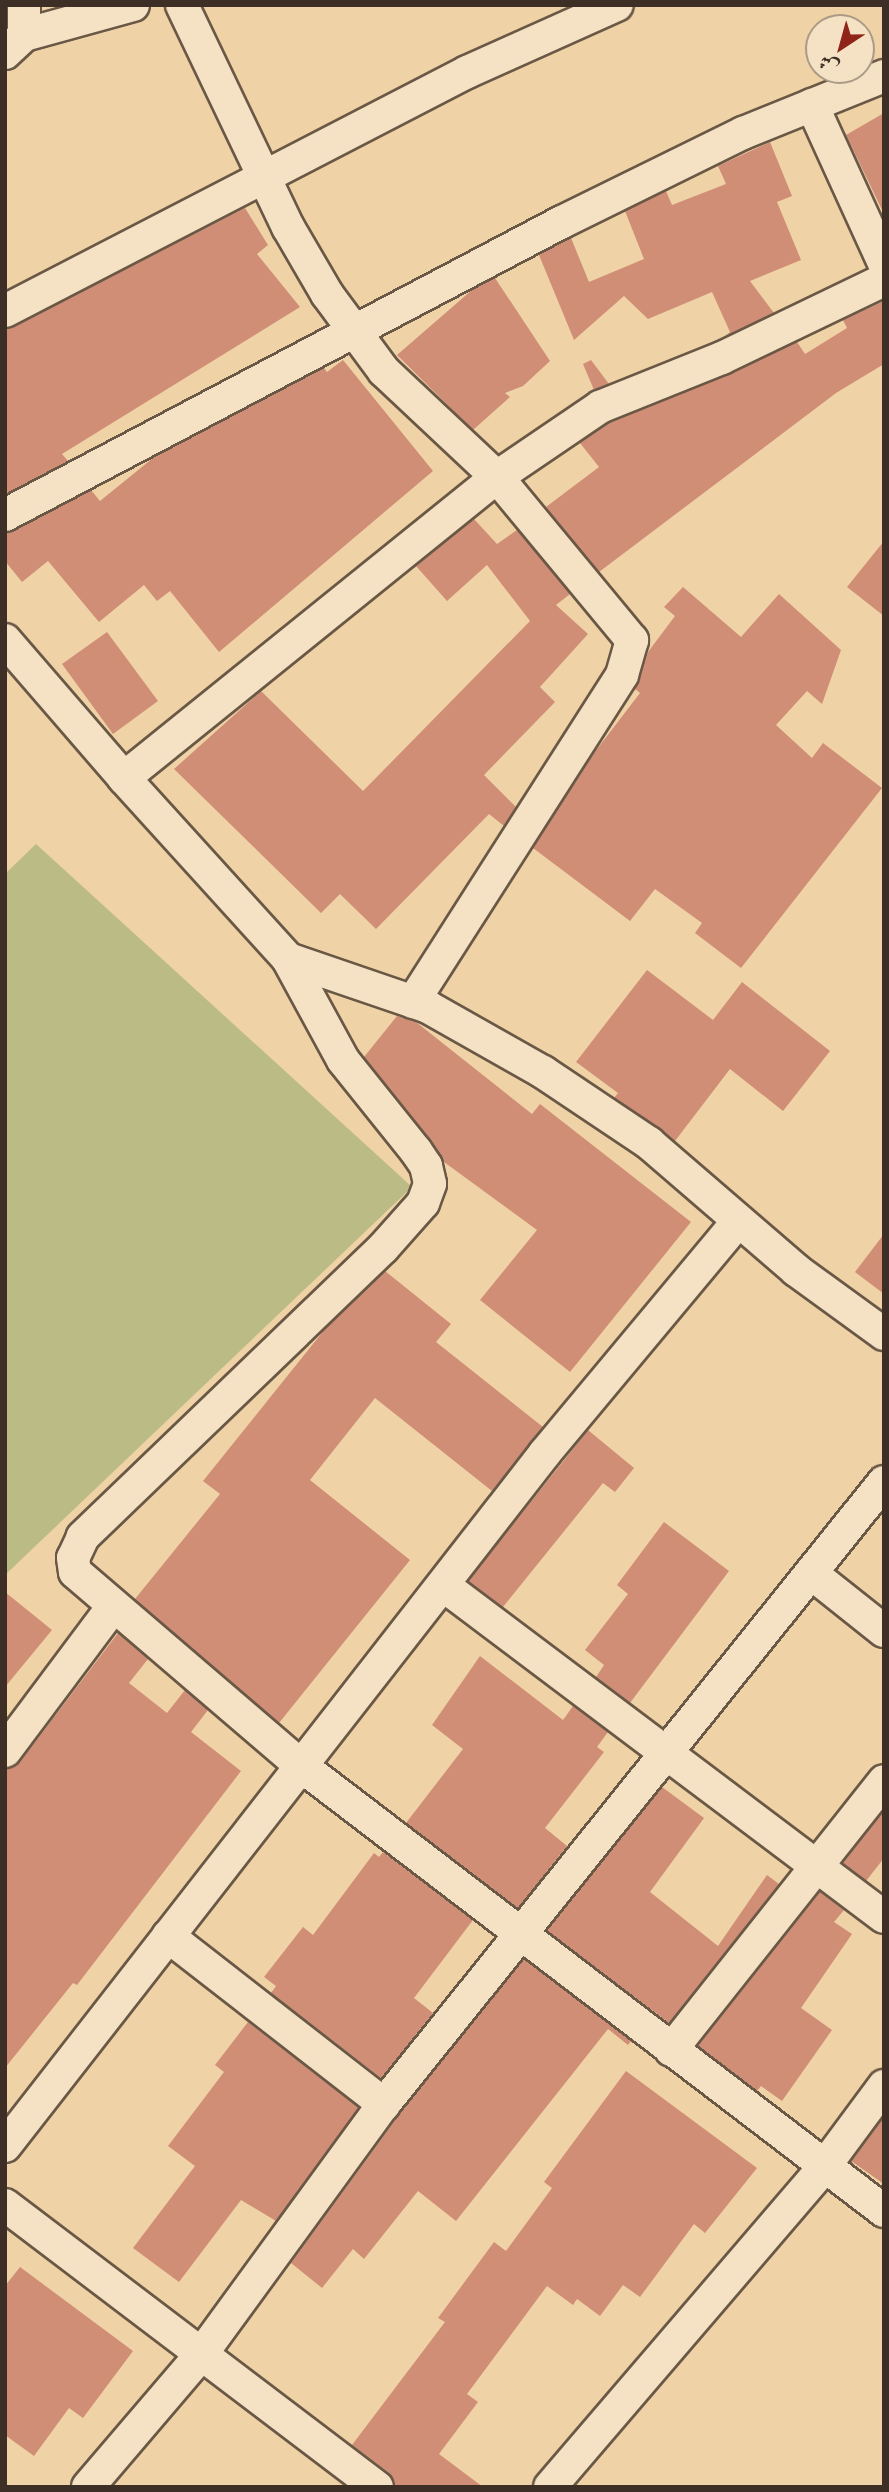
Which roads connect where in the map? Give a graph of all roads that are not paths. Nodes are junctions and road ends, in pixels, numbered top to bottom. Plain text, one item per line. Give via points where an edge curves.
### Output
1 (133, 5) edge
2 (182, 5) edge
3 (617, 5) edge
4 (18, 31) edge
5 (884, 76) edge
6 (812, 105) junction
7 (264, 175) junction
8 (884, 264) edge
9 (884, 280) edge
10 (5, 311) edge
11 (356, 333) junction
12 (497, 477) junction
13 (5, 515) edge
14 (10, 650) edge
15 (124, 778) junction
16 (288, 959) junction
17 (412, 1002) junction
18 (738, 1221) junction
19 (884, 1334) edge
20 (884, 1482) edge
21 (811, 1573) junction
22 (443, 1585) junction
23 (112, 1608) junction
24 (884, 1631) edge
25 (5, 1751) edge
26 (669, 1752) junction
27 (304, 1768) junction
28 (884, 1781) edge
29 (816, 1867) junction
30 (884, 1917) edge
31 (521, 1932) junction
32 (168, 1936) junction
33 (671, 2050) junction
34 (884, 2086) edge
35 (384, 2104) junction
36 (5, 2146) edge
37 (824, 2167) junction
38 (5, 2205) edge
39 (884, 2211) edge
40 (200, 2356) junction
41 (88, 2487) edge
42 (377, 2487) edge
43 (550, 2487) edge

1 - 4 street
2 - 7 street
3 - 7 street via 467,72
5 - 6 street
6 - 8 street
6 - 11 street via 743,133 562,222
7 - 10 street
7 - 11 street via 288,228
9 - 12 street via 722,358 600,407
11 - 12 street via 384,371
11 - 13 street
12 - 15 street
12 - 17 street via 620,621 632,640 632,650 584,737
14 - 15 street
15 - 16 street
16 - 17 street
16 - 23 street via 343,1060 426,1166 429,1195 383,1248 83,1537 73,1558 75,1572
17 - 18 street via 479,1033 607,1113
18 - 19 street
18 - 22 street
20 - 21 street
21 - 24 street
21 - 26 street
22 - 26 street
22 - 27 street
23 - 25 street
23 - 27 street
26 - 29 street
26 - 31 street
27 - 31 street
27 - 32 street
28 - 29 street
29 - 30 street
29 - 33 street
31 - 33 street
31 - 35 street
32 - 35 street
32 - 36 street
33 - 37 street
34 - 37 street
35 - 40 street
37 - 39 street
37 - 43 street
38 - 40 street
40 - 41 street
40 - 42 street

